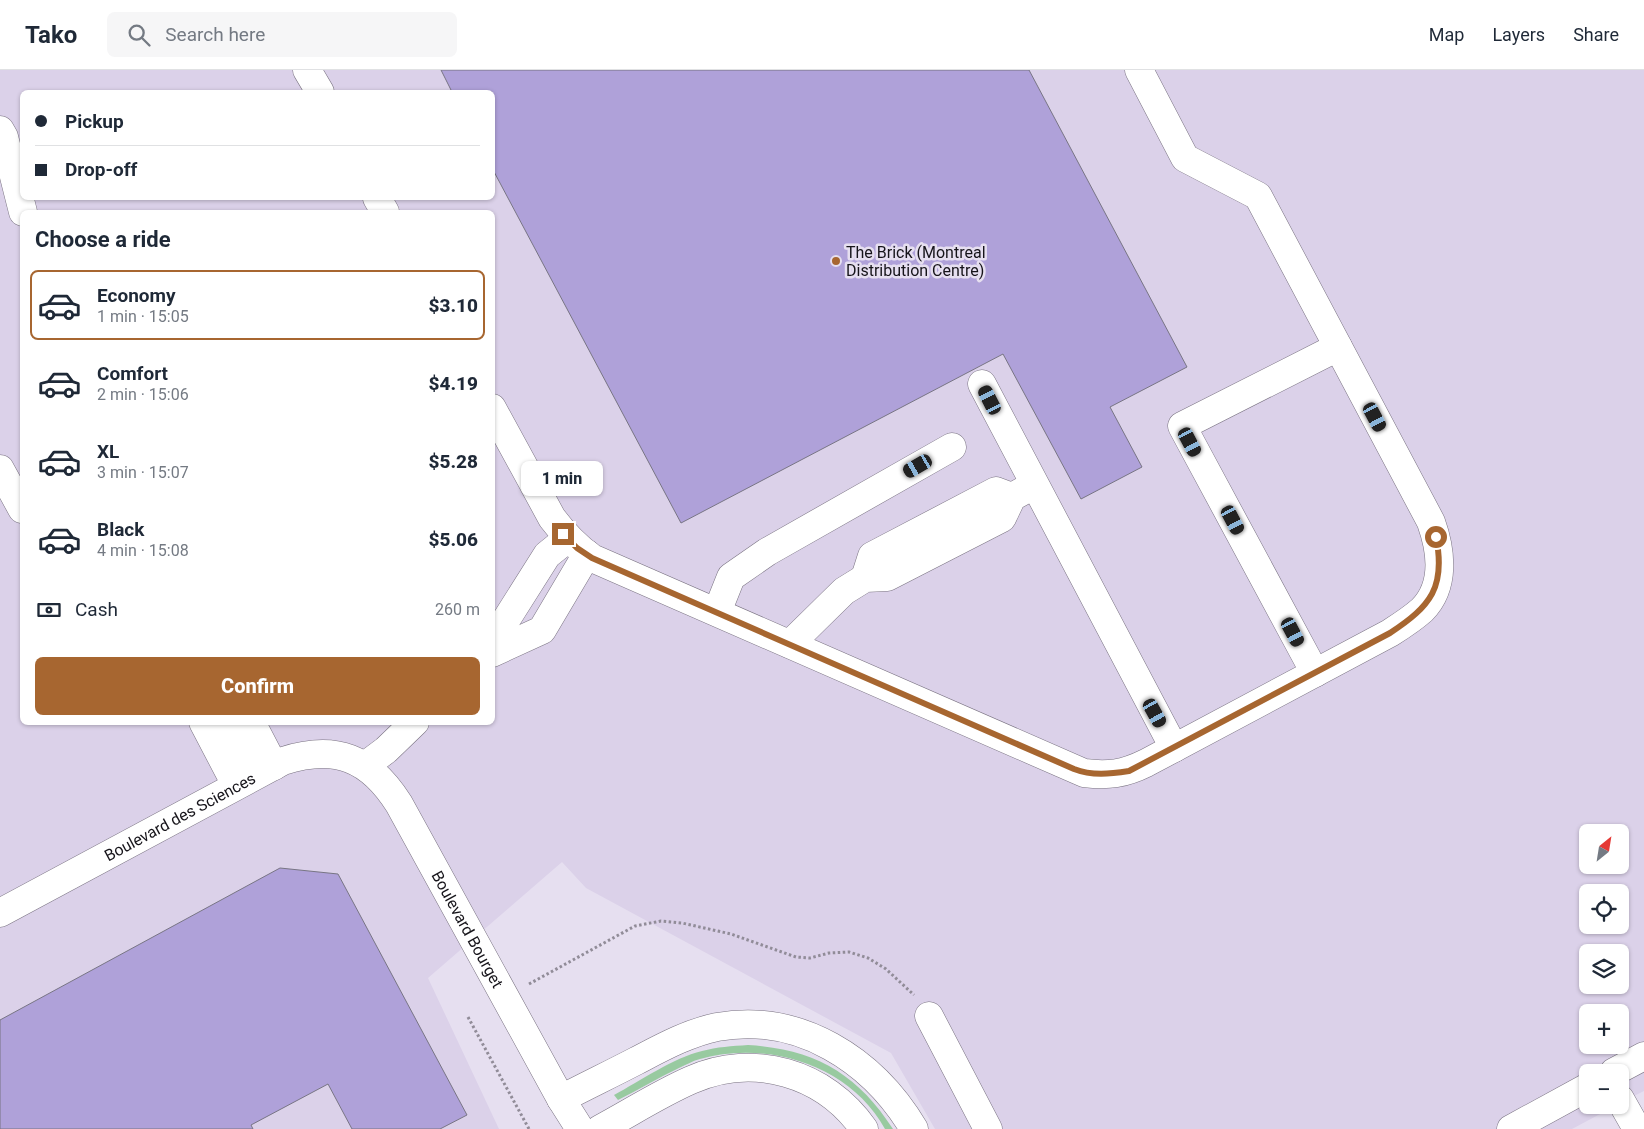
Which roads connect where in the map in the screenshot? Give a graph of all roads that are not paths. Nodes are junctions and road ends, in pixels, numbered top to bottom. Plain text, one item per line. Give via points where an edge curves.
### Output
1 (307, 70) edge
2 (1139, 70) edge
3 (319, 90) edge
4 (0, 130) edge
5 (22, 210) edge
6 (1338, 347) junction
7 (982, 384) dead end
8 (495, 414) edge
9 (952, 447) dead end
10 (0, 470) edge
11 (1023, 491) junction
12 (20, 505) edge
13 (578, 546) junction
14 (717, 612) junction
15 (495, 637) edge
16 (790, 644) junction
17 (495, 652) edge
18 (1316, 672) junction
19 (206, 725) edge
20 (230, 725) edge
21 (250, 725) edge
22 (413, 725) edge
23 (1174, 748) junction
24 (366, 765) junction
25 (255, 775) junction
26 (0, 913) edge
27 (929, 1016) road end
28 (1644, 1056) edge
29 (1629, 1064) edge
30 (1579, 1092) edge
31 (561, 1099) junction
32 (1628, 1114) edge
33 (572, 1129) edge
34 (580, 1129) edge
35 (600, 1129) edge
36 (864, 1129) edge
37 (914, 1129) edge
38 (988, 1129) edge
39 (1511, 1129) edge
40 (1637, 1129) edge

1 - 3 street
2 - 6 street via 1185,158 1258,196
4 - 5 street
6 - 18 street via 1430,522 1440,556 1439,575 1423,608 1407,622
6 - 18 street via 1182,426
7 - 11 street
8 - 13 street via 552,518
9 - 14 street via 767,552 731,577
10 - 12 street
11 - 16 street via 996,491 872,556 865,578 844,591
11 - 23 street via 1077,563
13 - 14 street
13 - 15 street via 546,555
13 - 17 street via 542,630
14 - 16 street
16 - 23 street via 1084,773 1129,771
18 - 23 street
19 - 25 street
20 - 25 street
21 - 25 street
22 - 24 street
24 - 25 street, Boulevard des Sciences via 346,757 307,754
24 - 31 street, Boulevard Bourget via 399,804
25 - 26 street, Boulevard des Sciences
27 - 38 street
28 - 29 street
30 - 39 street
31 - 33 street, Boulevard Bourget
31 - 34 street, Boulevard Bourget
31 - 37 street via 698,1033 755,1025 797,1032 834,1048 882,1085
32 - 40 street
35 - 36 street via 692,1079 733,1069 757,1068 777,1070 815,1084 833,1096

